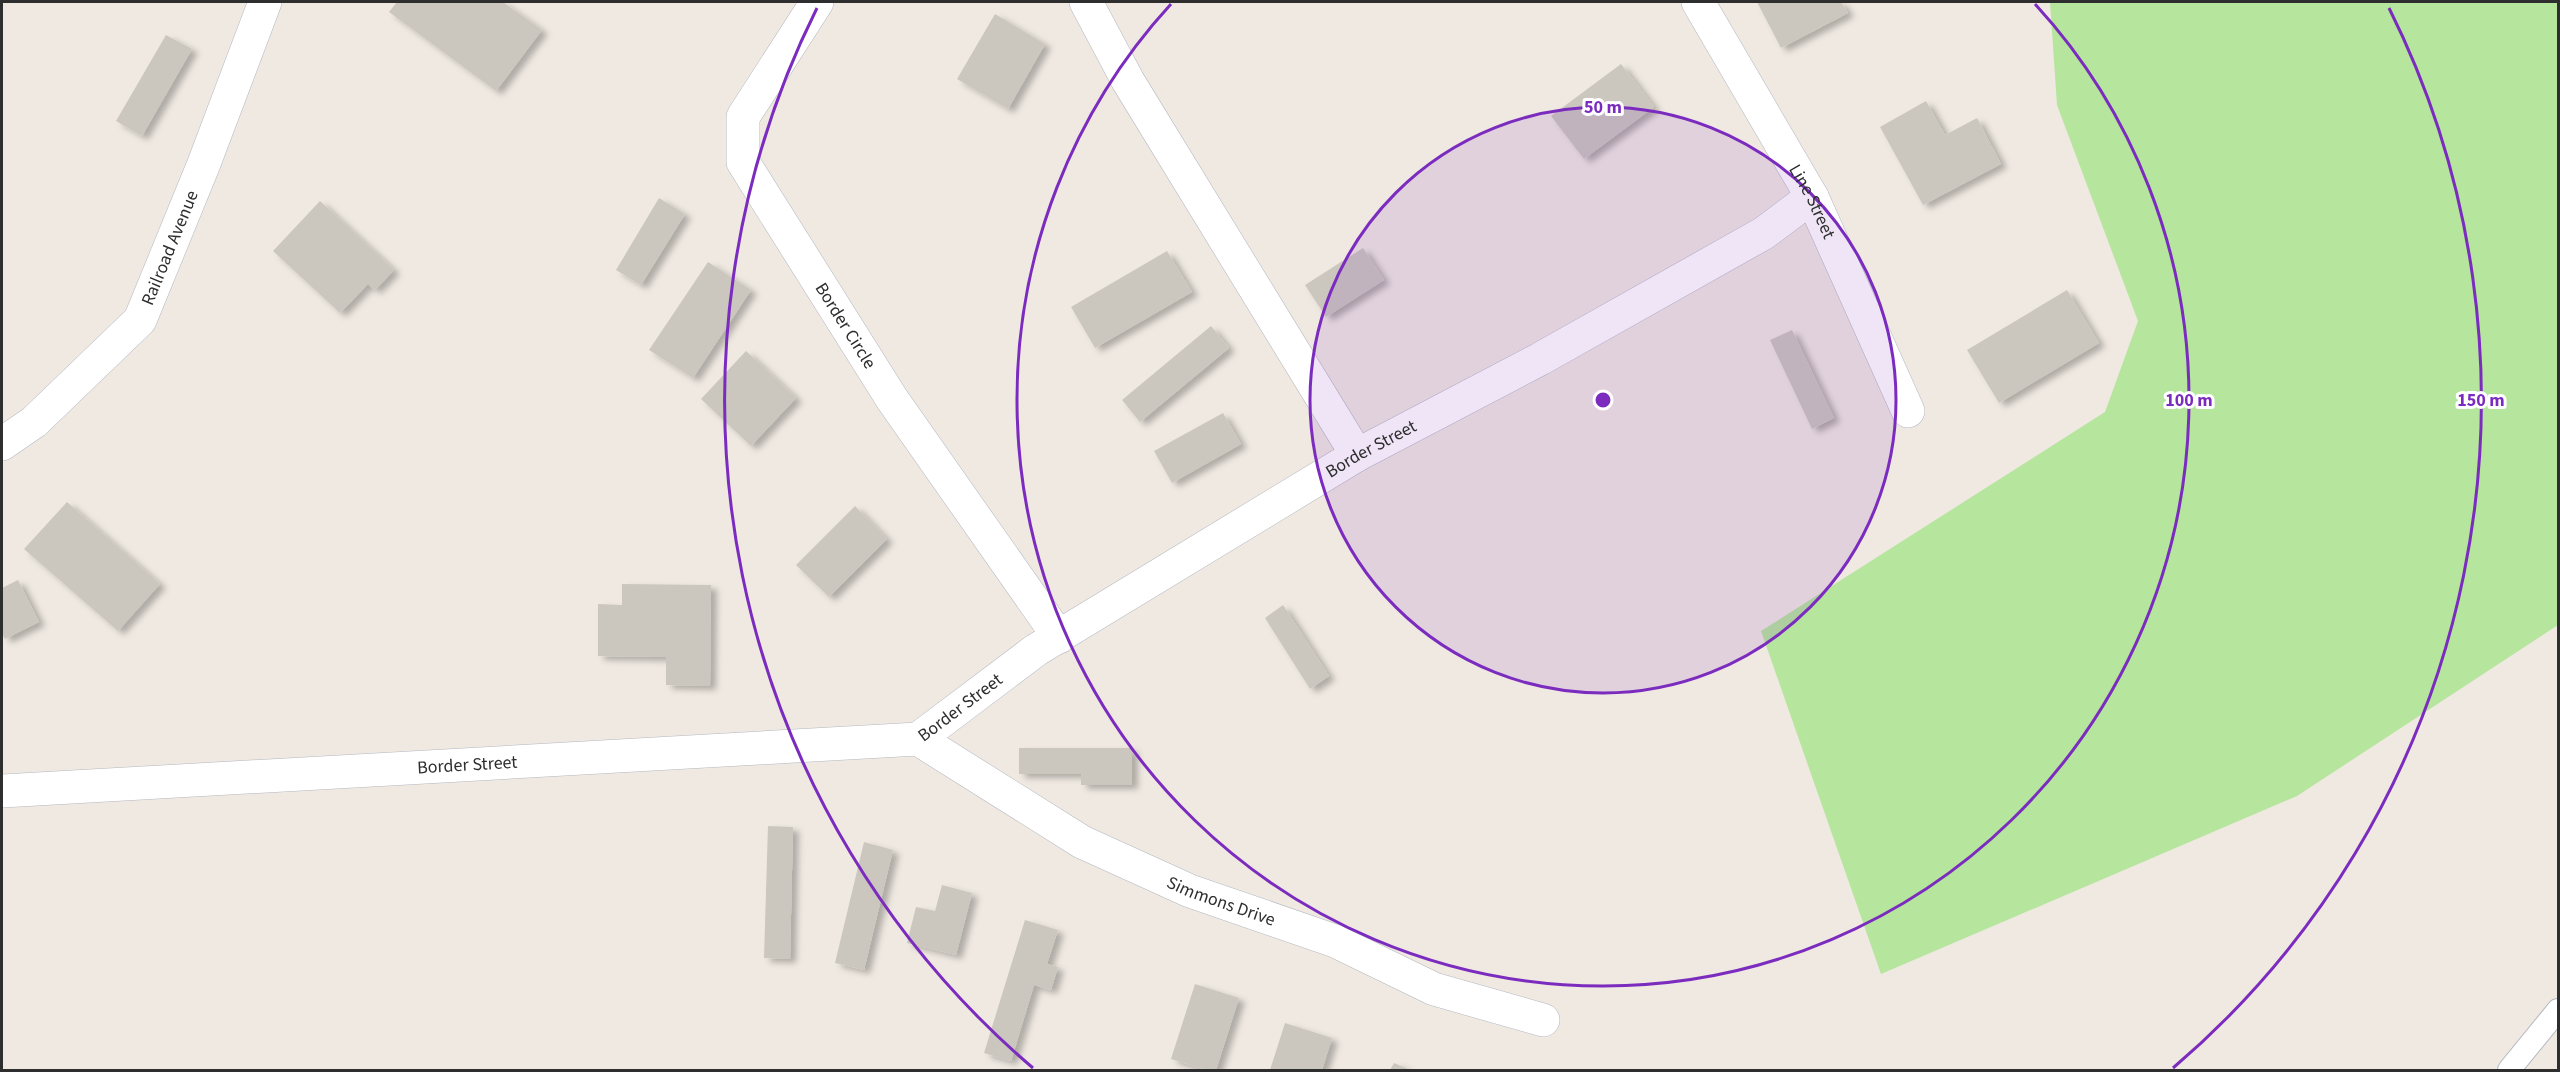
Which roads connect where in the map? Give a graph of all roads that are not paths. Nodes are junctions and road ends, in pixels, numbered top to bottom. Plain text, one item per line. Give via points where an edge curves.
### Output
1 (265, 2) edge
2 (817, 2) edge
3 (1086, 2) edge
4 (1698, 2) edge
5 (1812, 197) junction
6 (1908, 411) dead end
7 (2, 444) edge
8 (1357, 455) junction
9 (1059, 637) junction
10 (918, 739) junction
11 (2, 791) edge
12 (2559, 1011) edge
13 (1543, 1020) dead end
14 (2509, 1071) edge

1 - 7 street, Railroad Avenue via 140,320 34,422
2 - 9 street, Border Circle via 743,117 743,162 892,399
3 - 8 street via 1128,81
4 - 5 street, Line Street
5 - 6 street, Line Street
5 - 8 street, Border Street via 1764,233 1540,359
8 - 9 street, Border Street
9 - 10 street, Border Street via 1035,650
10 - 11 street, Border Street
10 - 13 street, Simmons Drive via 1082,842 1168,881 1335,940 1434,989
12 - 14 lane

